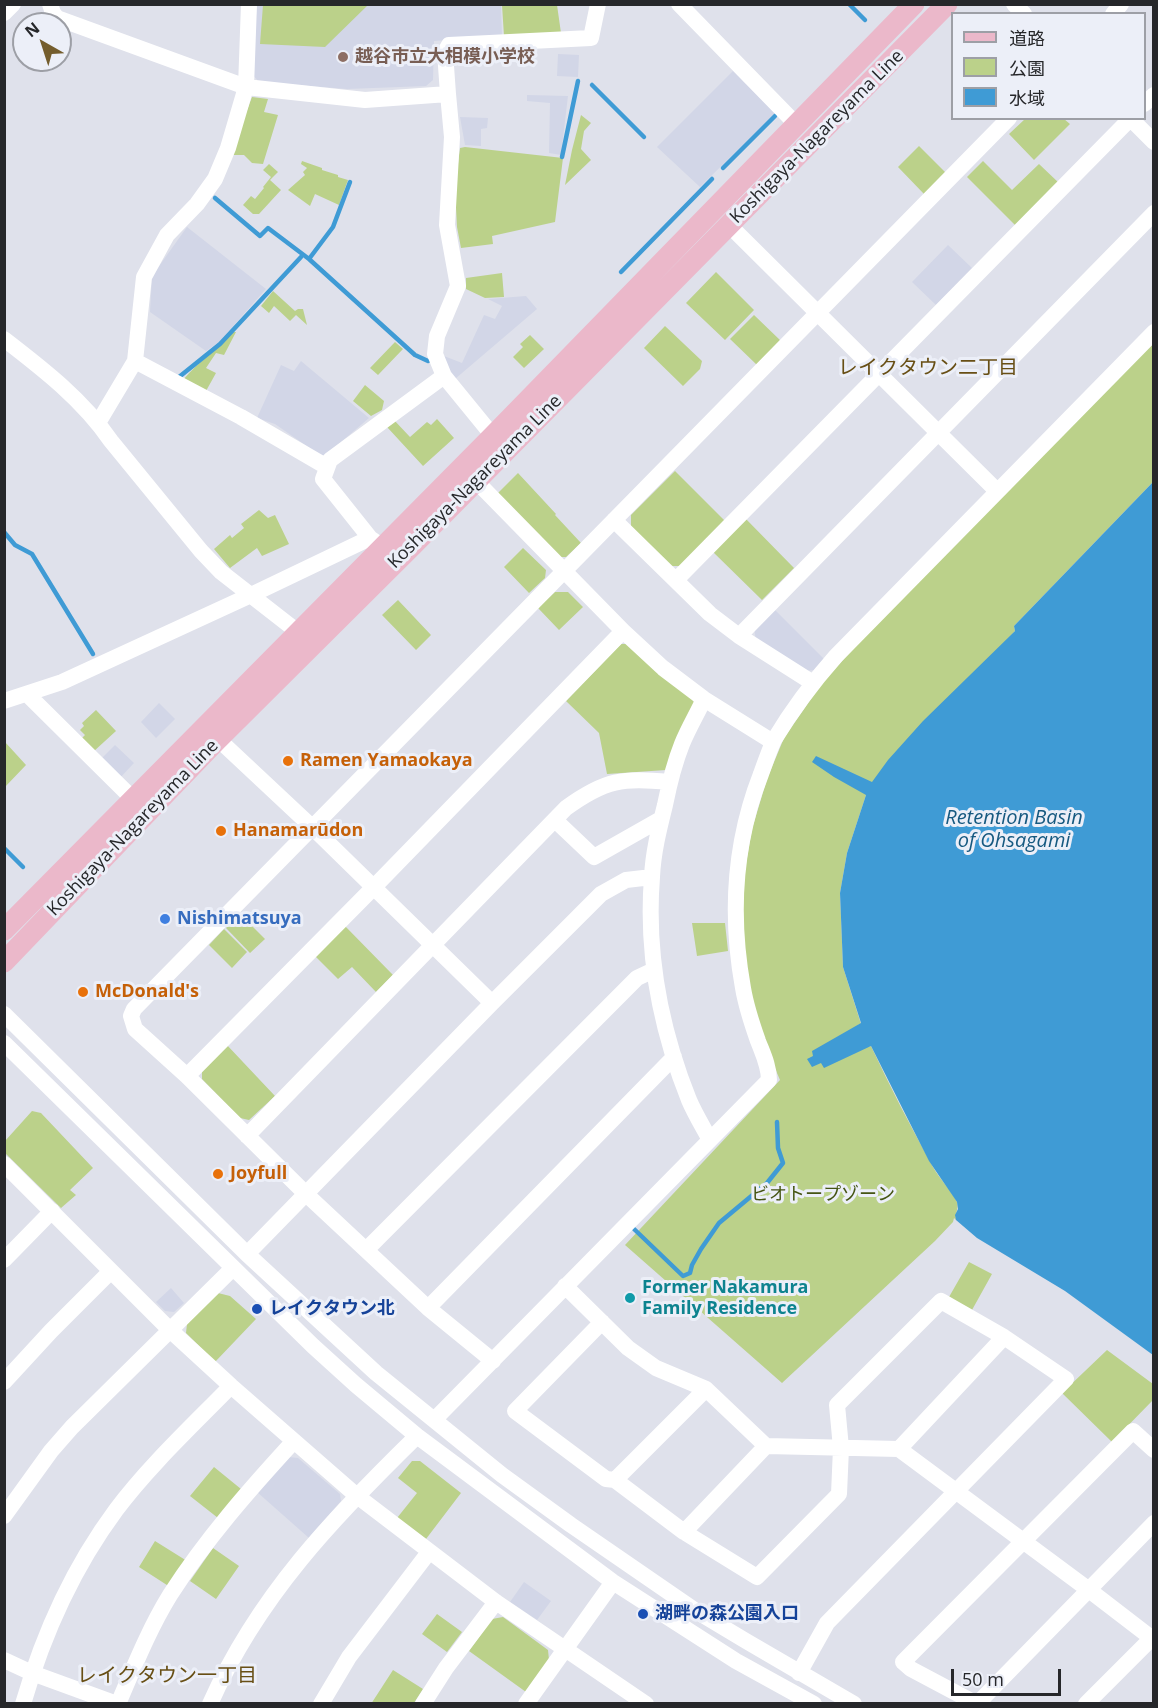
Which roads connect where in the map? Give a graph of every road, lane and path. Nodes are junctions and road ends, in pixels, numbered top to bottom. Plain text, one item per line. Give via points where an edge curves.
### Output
1 (13, 4) edge
2 (50, 4) edge
3 (249, 4) edge
4 (598, 4) edge
5 (679, 4) edge
6 (915, 4) edge
7 (947, 4) edge
8 (4, 13) edge
9 (246, 87) junction
10 (447, 94) junction
11 (1007, 120) edge
12 (1129, 120) edge
13 (1131, 120) edge
14 (796, 124) junction
15 (1154, 142) edge
16 (1154, 213) edge
17 (729, 225) junction
18 (817, 314) junction
19 (1154, 332) edge
20 (4, 339) edge
21 (135, 361) junction
22 (879, 375) junction
23 (444, 376) junction
24 (98, 423) junction
25 (939, 432) junction
26 (493, 436) junction
27 (327, 466) junction
28 (476, 481) junction
29 (997, 491) junction
30 (614, 520) junction
31 (376, 543) junction
32 (564, 572) junction
33 (676, 580) junction
34 (251, 595) junction
35 (623, 631) junction
36 (298, 632) junction
37 (739, 636) junction
38 (813, 682) junction
39 (27, 694) junction
40 (704, 699) junction
41 (4, 701) edge
42 (218, 739) junction
43 (773, 742) junction
44 (670, 782) junction
45 (134, 800) junction
46 (661, 819) junction
47 (555, 820) junction
48 (312, 827) junction
49 (652, 877) junction
50 (373, 888) junction
51 (4, 930) edge
52 (432, 946) junction
53 (4, 962) edge
54 (654, 970) junction
55 (492, 1003) junction
56 (4, 1014) edge
57 (4, 1043) edge
58 (674, 1057) junction
59 (187, 1076) junction
60 (247, 1136) junction
61 (710, 1140) junction
62 (4, 1164) edge
63 (306, 1194) junction
64 (52, 1211) junction
65 (367, 1249) junction
66 (247, 1254) junction
67 (4, 1260) edge
68 (233, 1268) junction
69 (111, 1271) junction
70 (565, 1286) junction
71 (428, 1308) junction
72 (602, 1322) junction
73 (170, 1330) junction
74 (1004, 1337) junction
75 (493, 1361) junction
76 (4, 1382) edge
77 (231, 1386) junction
78 (706, 1389) junction
79 (434, 1420) junction
80 (417, 1436) junction
81 (294, 1441) junction
82 (766, 1446) junction
83 (841, 1448) junction
84 (899, 1449) junction
85 (1154, 1450) edge
86 (615, 1480) junction
87 (956, 1491) junction
88 (357, 1496) junction
89 (4, 1516) edge
90 (1154, 1523) edge
91 (684, 1532) junction
92 (1024, 1542) junction
93 (429, 1552) junction
94 (613, 1581) junction
95 (1089, 1590) junction
96 (496, 1602) junction
97 (1153, 1638) edge
98 (564, 1649) junction
99 (4, 1660) edge
100 (32, 1672) junction
101 (799, 1673) junction
102 (635, 1701) edge
103 (23, 1704) edge
104 (118, 1704) edge
105 (210, 1704) edge
106 (321, 1704) edge
107 (423, 1704) edge
108 (526, 1704) edge
109 (814, 1704) edge
110 (854, 1704) edge
111 (1086, 1704) edge

1 - 8 street
2 - 9 street via 57,18
3 - 9 street
4 - 10 street via 589,39 449,45 445,52
5 - 14 street
6 - 14 main road, Koshigaya-Nagareyama Line
7 - 17 main road, Koshigaya-Nagareyama Line
9 - 10 street via 365,100
9 - 21 street via 215,179 167,235 144,277
10 - 23 street via 453,137 447,225 458,286 437,336 435,354
11 - 18 street
12 - 22 street
13 - 15 street
14 - 26 main road, Koshigaya-Nagareyama Line
16 - 25 street
17 - 18 street
17 - 28 main road, Koshigaya-Nagareyama Line
18 - 22 street
18 - 30 street
19 - 29 street
20 - 24 street via 50,375
21 - 24 street
21 - 27 street
22 - 25 street
22 - 33 street
23 - 26 street
23 - 27 street
24 - 34 street via 201,551
25 - 29 street
25 - 37 street
26 - 31 main road, Koshigaya-Nagareyama Line
27 - 31 street via 323,479
28 - 32 street
28 - 42 main road, Koshigaya-Nagareyama Line
29 - 38 street
30 - 32 street
30 - 33 street
31 - 34 street
31 - 36 main road, Koshigaya-Nagareyama Line
32 - 35 street
32 - 48 street
33 - 37 street
34 - 36 street
34 - 39 street via 62,682
35 - 40 street
35 - 50 street
36 - 45 main road, Koshigaya-Nagareyama Line
37 - 38 street
38 - 43 street
39 - 41 street
39 - 45 street
40 - 43 street
40 - 44 street via 682,744
42 - 48 street
42 - 53 main road, Koshigaya-Nagareyama Line
43 - 61 street via 747,820 736,879 735,917 744,992 770,1080
44 - 46 street
44 - 47 street via 637,779 609,783 585,794
45 - 51 main road, Koshigaya-Nagareyama Line
46 - 47 street via 594,857
46 - 49 street
47 - 52 street
48 - 50 street
48 - 59 street via 134,1009 131,1016 135,1029
49 - 54 street
49 - 55 street via 626,880 600,894
50 - 52 street
50 - 59 street
52 - 55 street
52 - 60 street
54 - 58 street
54 - 65 street via 637,978
55 - 63 street
56 - 66 street
57 - 68 street
58 - 61 street
58 - 71 street
59 - 60 street
60 - 63 street
61 - 70 street
62 - 64 street
63 - 65 street
63 - 66 street
64 - 67 street
64 - 69 street
65 - 71 street
66 - 79 street via 376,1373
68 - 73 street
68 - 80 street via 322,1354
69 - 73 street
69 - 76 street
70 - 72 street
70 - 75 street
71 - 75 street
72 - 78 street via 656,1368
72 - 86 street via 516,1411 606,1479
73 - 77 street
73 - 89 street via 72,1427
74 - 83 street via 941,1301 837,1405
74 - 84 street
74 - 87 street via 1066,1379
75 - 79 street
77 - 81 street
77 - 100 street via 116,1510 76,1573
78 - 82 street
78 - 86 street
79 - 101 street via 571,1525 696,1611
80 - 88 street
80 - 94 street
81 - 88 street
81 - 104 street via 207,1542 169,1597
82 - 83 street
82 - 91 street
83 - 84 street
83 - 91 street via 839,1494 757,1577
84 - 87 street
85 - 92 street via 1133,1431
86 - 91 street
87 - 92 street
87 - 101 street via 826,1623
88 - 93 street
88 - 105 street via 301,1558 266,1605 240,1643
90 - 95 street
92 - 95 street
92 - 95 street via 903,1662 977,1704
93 - 96 street
93 - 106 street via 349,1657
94 - 98 street
94 - 109 street via 736,1661
95 - 97 street
96 - 98 street
96 - 107 street
97 - 111 street
98 - 102 street
98 - 108 street
99 - 100 street
100 - 103 street
100 - 104 street
101 - 110 street

